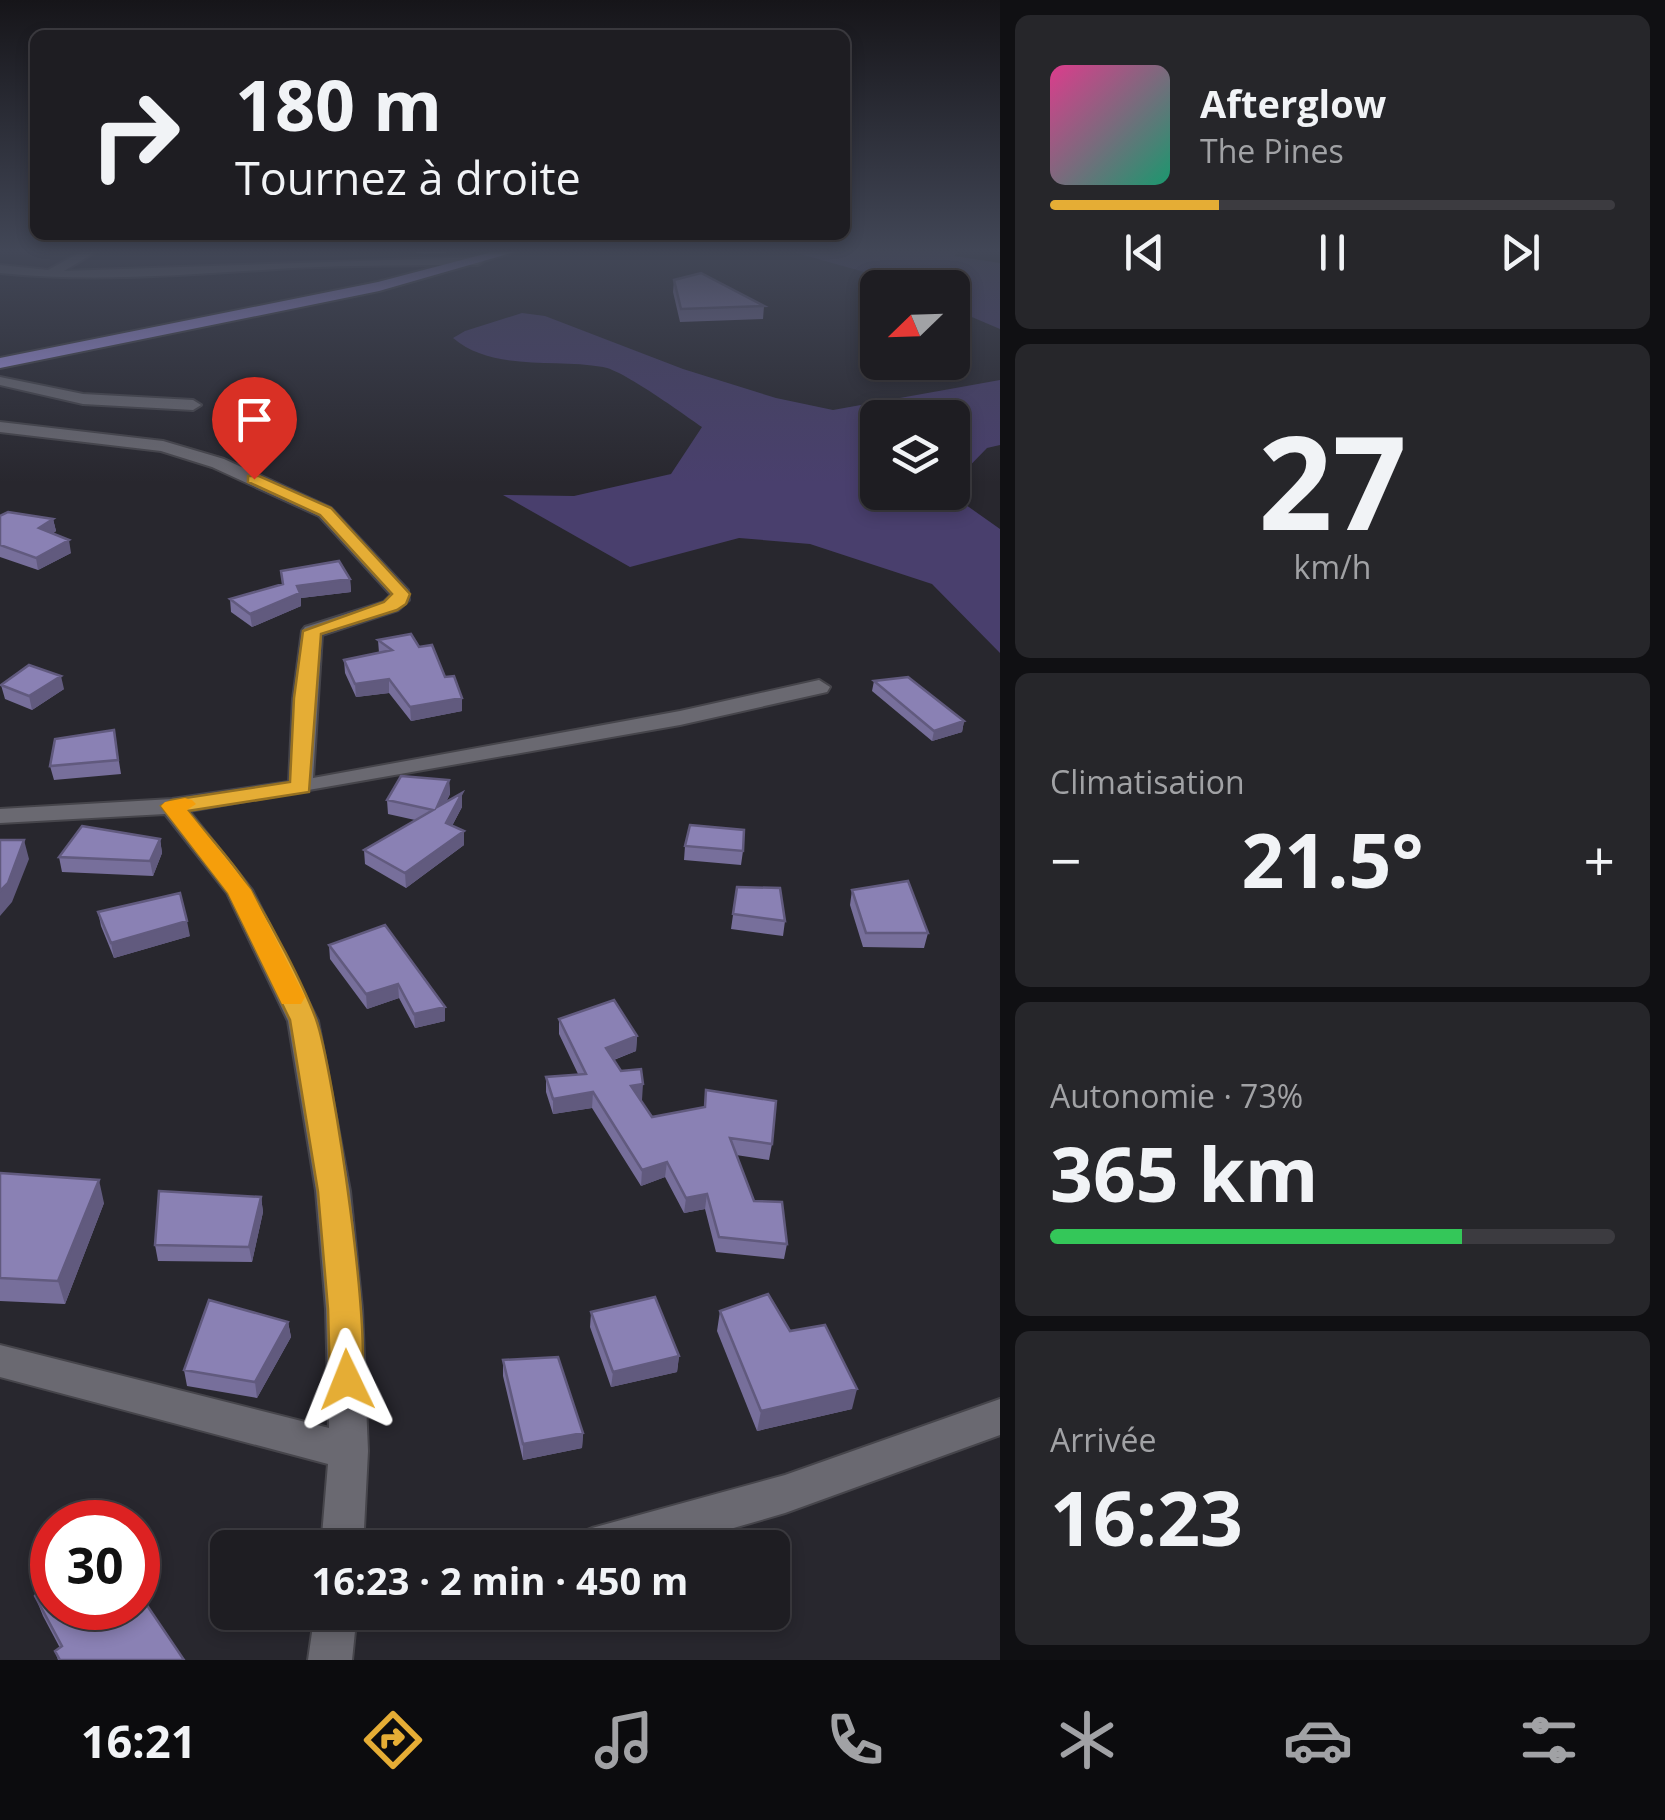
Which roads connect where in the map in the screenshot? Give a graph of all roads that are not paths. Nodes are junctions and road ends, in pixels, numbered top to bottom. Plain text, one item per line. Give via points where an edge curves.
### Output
1 (170, 328) edge
2 (0, 363) edge
3 (0, 381) edge
4 (193, 405) dead end
5 (0, 427) edge
6 (818, 687) dead end
7 (301, 788) junction
8 (172, 806) junction
9 (0, 816) edge
10 (0, 1360) edge
11 (1000, 1418) edge
12 (349, 1451) junction
13 (343, 1530) edge
14 (656, 1530) edge
15 (334, 1630) edge
16 (330, 1660) edge

1 - 2 highway
3 - 4 street via 83,399
5 - 7 street via 164,446 218,462 325,512 401,594 390,606 312,631
6 - 7 street
7 - 8 street
8 - 9 street
8 - 12 street via 239,890 303,1020 333,1192
10 - 12 street
11 - 14 street via 785,1494
12 - 13 street
15 - 16 street

